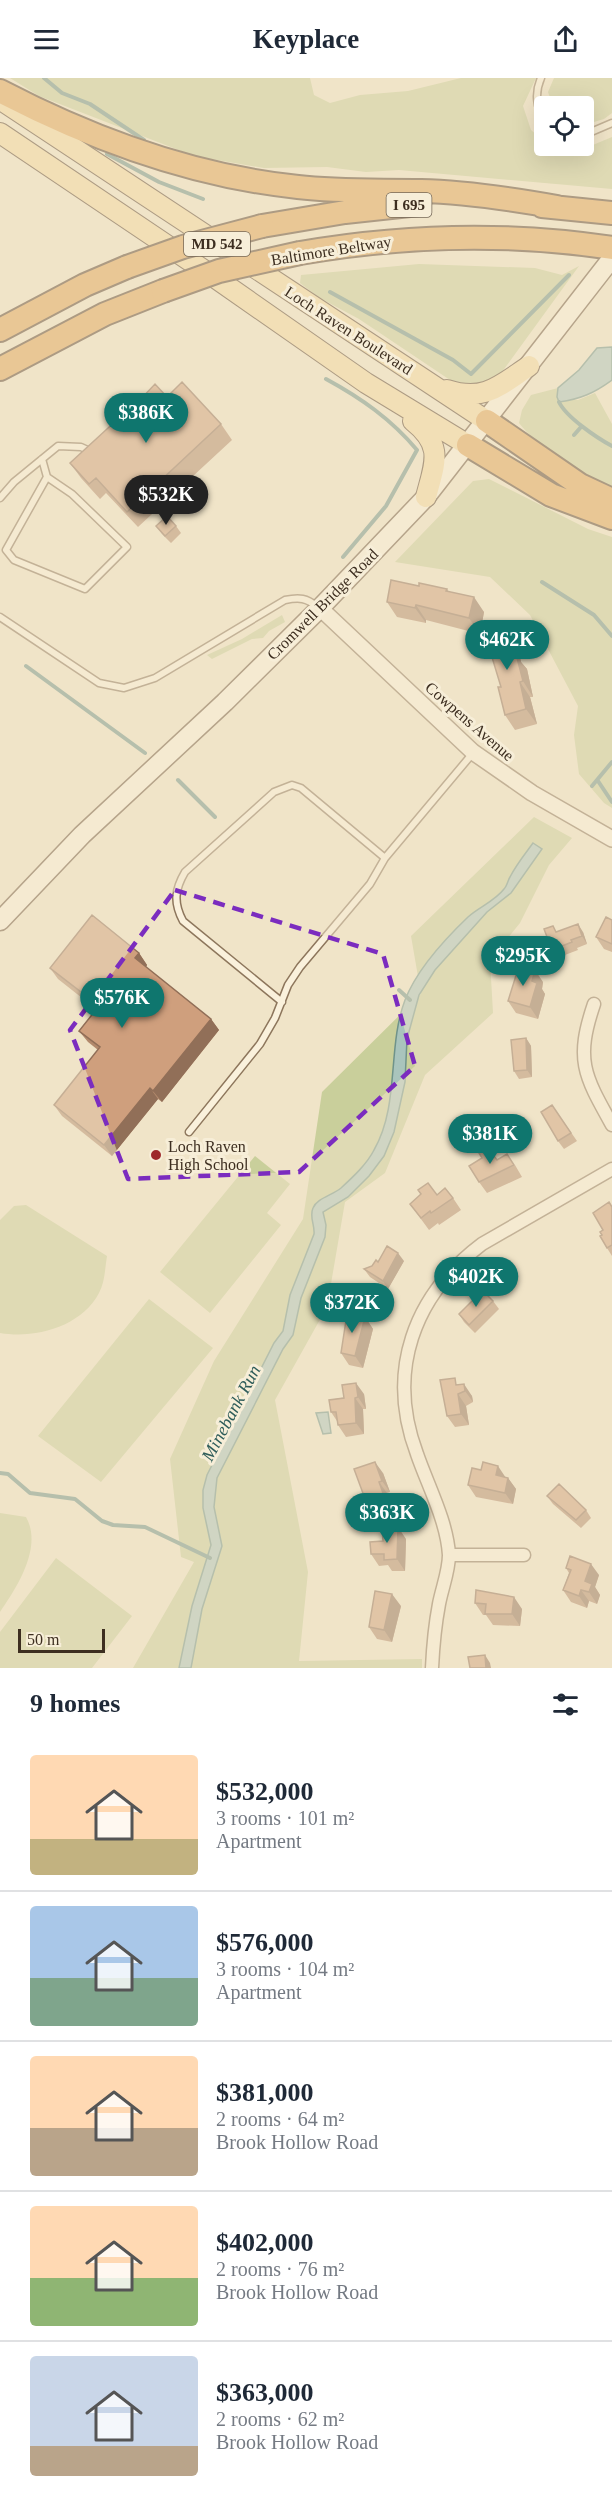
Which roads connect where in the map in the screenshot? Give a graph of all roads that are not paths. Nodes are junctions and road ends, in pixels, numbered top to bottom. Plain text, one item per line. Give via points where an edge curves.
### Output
1 (541, 78) edge
2 (0, 91) edge
3 (537, 96) edge
4 (0, 99) edge
5 (612, 123) edge
6 (594, 131) edge
7 (0, 133) edge
8 (63, 142) junction
9 (46, 165) junction
10 (557, 207) junction
11 (602, 212) edge
12 (612, 248) edge
13 (612, 258) edge
14 (0, 330) edge
15 (529, 366) junction
16 (0, 369) edge
17 (366, 383) junction
18 (436, 386) junction
19 (487, 421) junction
20 (101, 446) edge
21 (468, 446) junction
22 (42, 459) junction
23 (47, 477) junction
24 (426, 497) junction
25 (0, 498) edge
26 (612, 500) edge
27 (612, 518) edge
28 (320, 608) junction
29 (0, 617) edge
30 (474, 752) junction
31 (612, 839) edge
32 (385, 858) junction
33 (0, 921) edge
34 (282, 1002) junction
35 (594, 1004) dead end
36 (612, 1125) edge
37 (189, 1132) dead end
38 (612, 1169) edge
39 (449, 1555) junction
40 (524, 1555) dead end
41 (432, 1668) edge

1 - 3 lane
2 - 10 highway via 120,146 209,173 299,187 456,193
4 - 8 main road, Loch Raven Boulevard / MD 542
5 - 6 lane
7 - 9 main road, Loch Raven Boulevard / MD 542
8 - 9 main road
8 - 18 main road, Loch Raven Boulevard / MD 542
9 - 17 main road, Loch Raven Boulevard / MD 542
10 - 11 highway, Baltimore Beltway / I 695
10 - 14 highway, Baltimore Beltway / I 695, bridge via 456,202 400,205 262,226 127,267
12 - 16 highway, Baltimore Beltway / I 695, bridge via 508,237 405,238 300,253 219,271 163,291 105,314
13 - 15 main road, Cromwell Bridge Road
15 - 18 main road via 484,394 463,395
15 - 19 main road, Cromwell Bridge Road
17 - 21 main road, Loch Raven Boulevard / MD 542
17 - 24 main road via 430,438 435,461
18 - 19 main road, Loch Raven Boulevard / MD 542
19 - 21 main road, Cromwell Bridge Road
19 - 26 highway via 580,485
20 - 22 lane via 93,453 81,447 58,446
21 - 24 main road, Cromwell Bridge Road
21 - 27 highway via 551,495
22 - 23 lane
22 - 25 lane
23 - 23 lane via 6,550 14,560 85,589 127,547 72,494
24 - 28 main road, Cromwell Bridge Road
28 - 29 lane via 308,599 285,600 155,678 124,688 99,683
28 - 30 street, Cowpens Avenue
28 - 33 main road, Cromwell Bridge Road via 82,835
30 - 31 street, Cowpens Avenue via 532,793
30 - 32 lane
32 - 34 lane via 370,885 300,967
32 - 34 lane via 316,798 292,785 274,792 185,872 175,897 183,921
34 - 37 lane via 260,1044
35 - 36 street via 582,1049 584,1066
38 - 39 street via 463,1258 436,1289 414,1330 404,1374 405,1413
39 - 40 street
39 - 41 street

